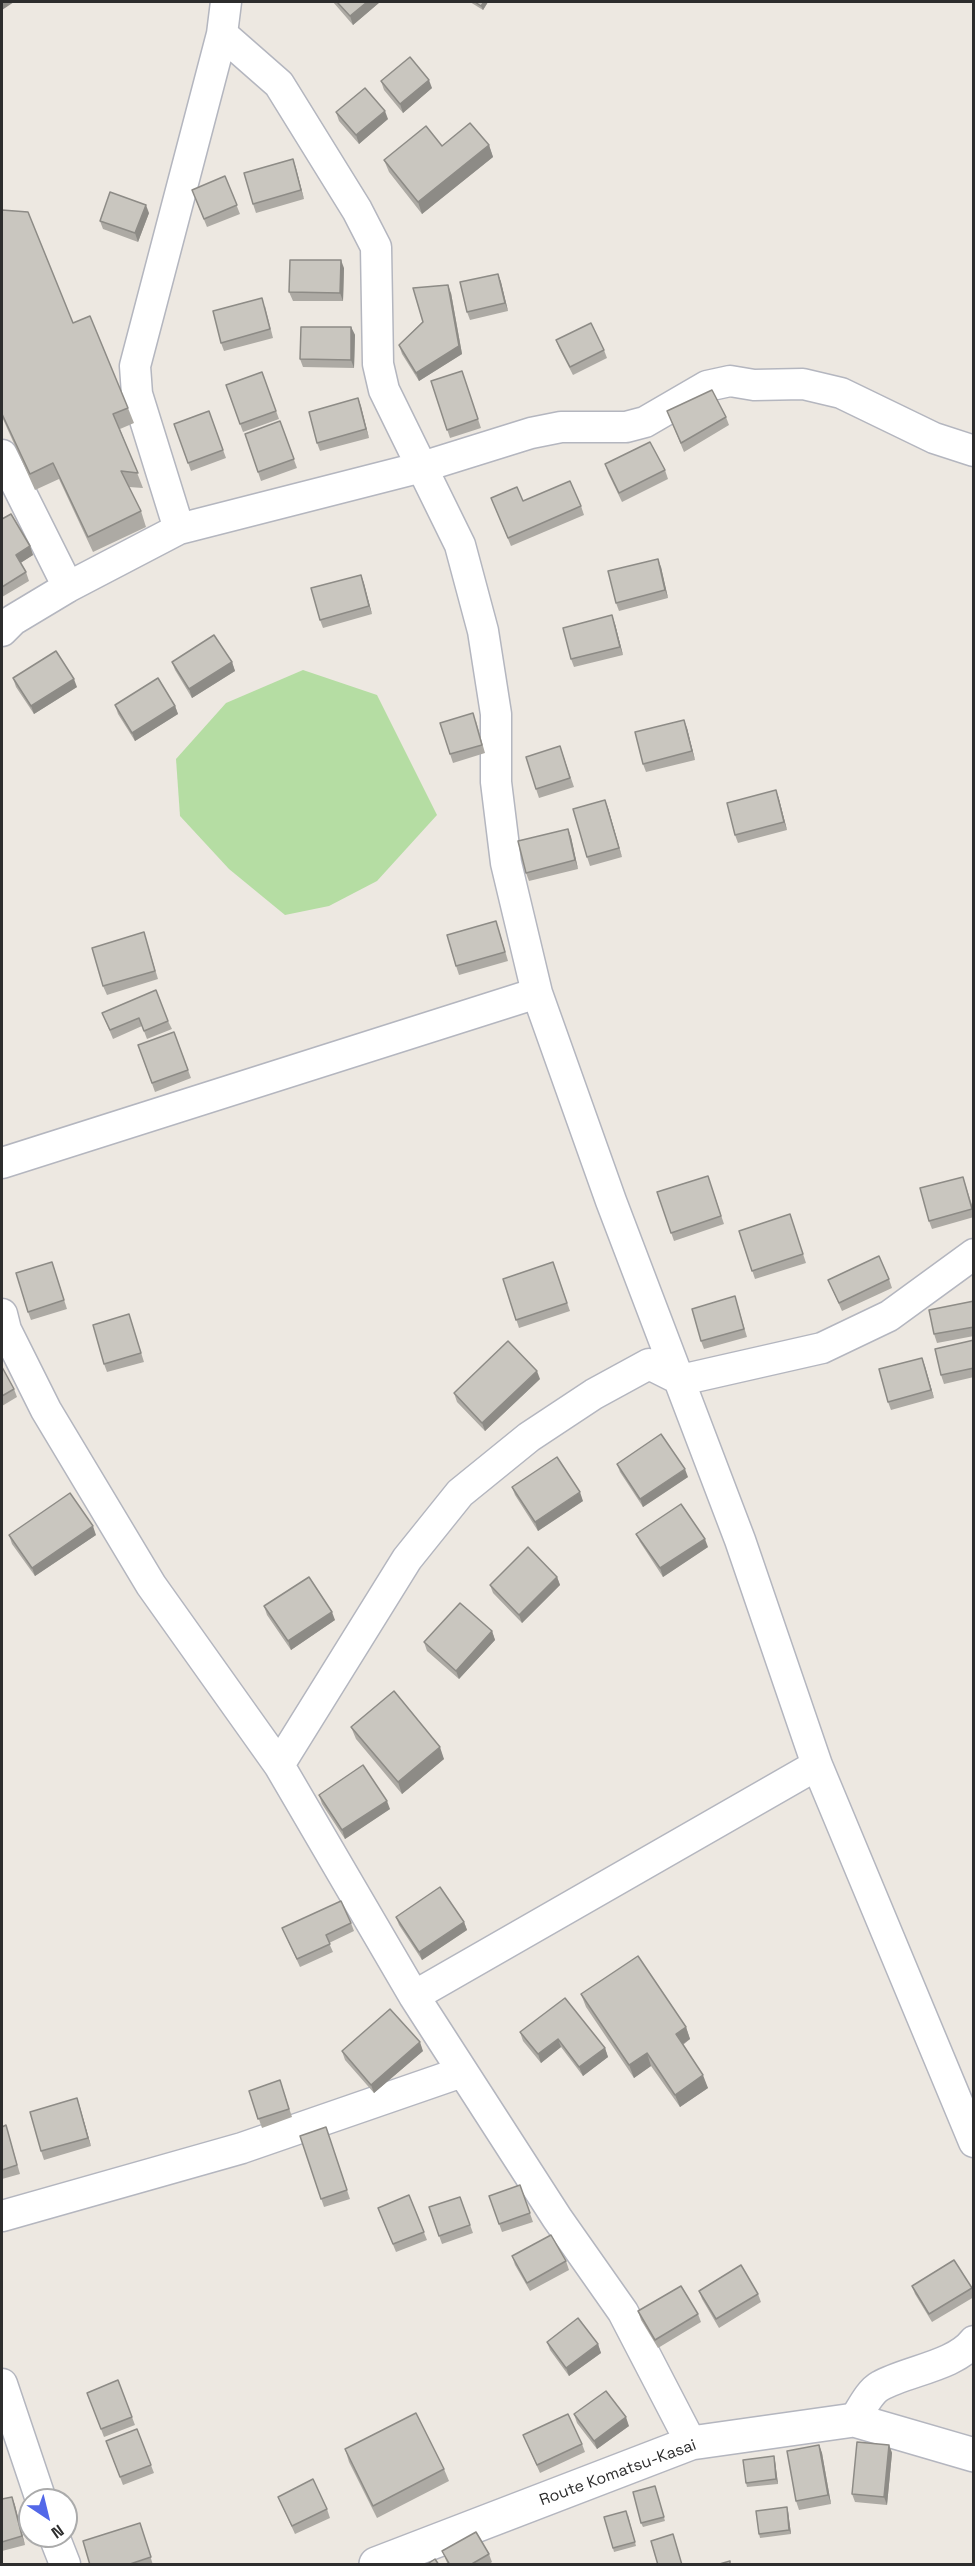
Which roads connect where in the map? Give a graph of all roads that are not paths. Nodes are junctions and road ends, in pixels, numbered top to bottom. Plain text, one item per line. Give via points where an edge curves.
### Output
1 (226, 2) edge
2 (222, 34) junction
3 (974, 451) edge
4 (2, 455) edge
5 (422, 467) junction
6 (179, 529) junction
7 (68, 586) junction
8 (2, 631) edge
9 (537, 993) junction
10 (2, 1163) edge
11 (974, 1254) edge
12 (3, 1326) edge
13 (681, 1380) junction
14 (279, 1765) junction
15 (817, 1765) junction
16 (414, 1996) junction
17 (462, 2072) junction
18 (974, 2142) edge
19 (2, 2216) edge
20 (974, 2341) edge
21 (2, 2384) edge
22 (854, 2420) junction
23 (691, 2443) junction
24 (974, 2455) edge
25 (37, 2488) edge
26 (59, 2548) edge
27 (65, 2565) edge
28 (376, 2565) edge

1 - 2 street
2 - 5 street via 279,84 376,247 378,364 384,390
2 - 6 street via 135,366 137,394
3 - 5 street via 934,438 841,393 803,384 754,385 730,381 707,386 645,422 626,427 561,427
4 - 7 street
5 - 6 street
5 - 9 street via 460,545 483,631 496,714 496,782 506,863
6 - 7 street
7 - 8 street
9 - 10 street
9 - 13 street via 610,1201
11 - 13 street via 890,1316 822,1348
12 - 14 street via 46,1410 151,1585
13 - 14 street via 649,1364 529,1437 460,1493 407,1559
13 - 15 street
14 - 16 street
15 - 16 street
15 - 18 street
16 - 17 street
17 - 19 street via 242,2148
17 - 23 street via 623,2312
20 - 22 street via 948,2360 877,2387
21 - 25 street
22 - 23 main road, Route Komatsu-Kasai
22 - 24 main road, Route Komatsu-Kasai
23 - 28 main road, Route Komatsu-Kasai
26 - 27 street

